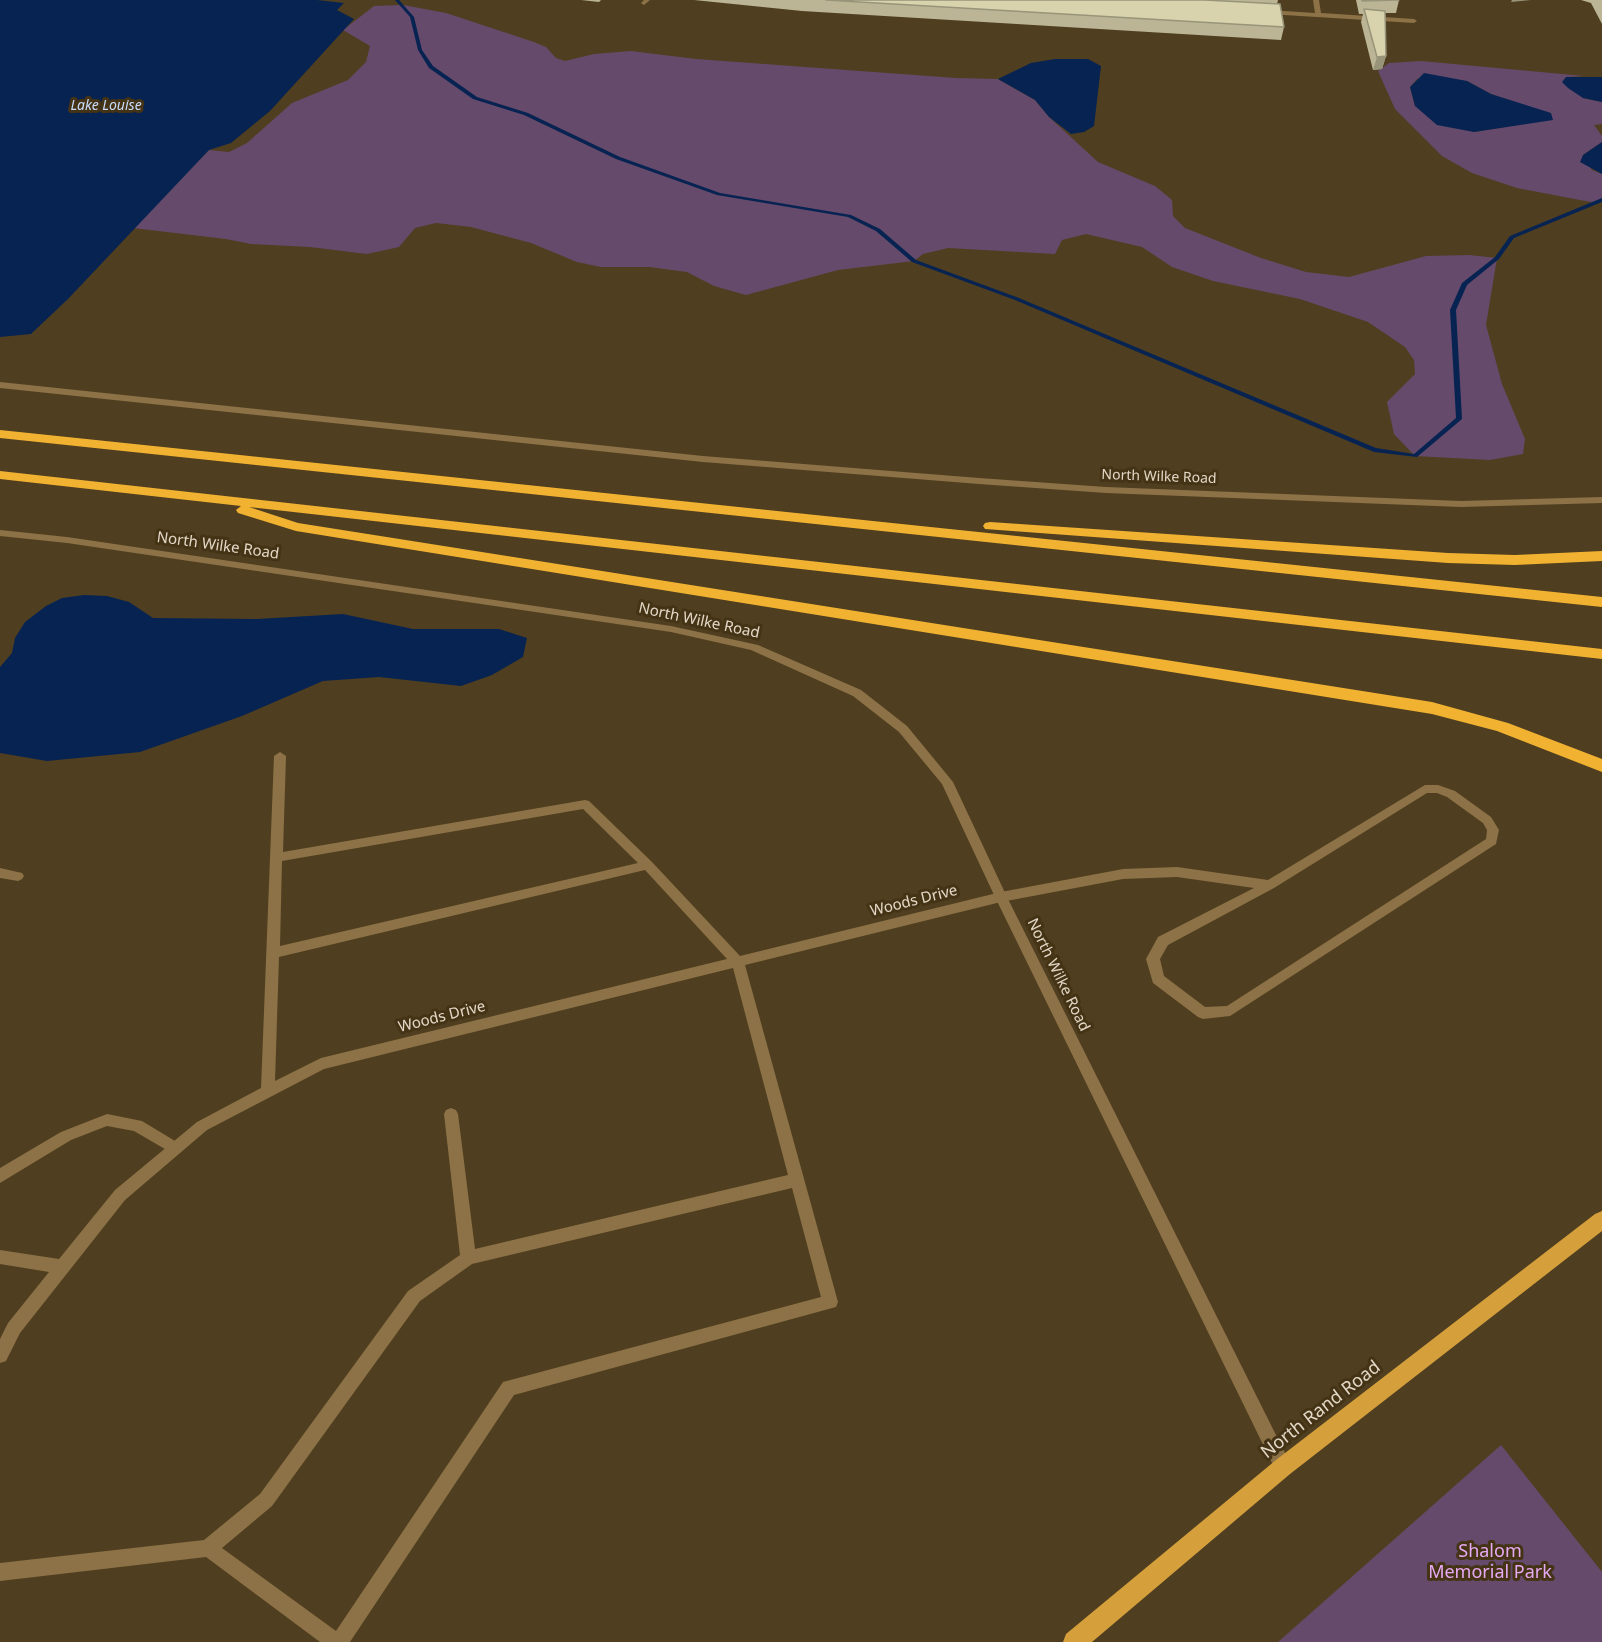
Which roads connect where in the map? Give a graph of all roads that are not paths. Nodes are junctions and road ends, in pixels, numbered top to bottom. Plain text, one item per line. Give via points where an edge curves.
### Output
1 (1316, 0) edge
2 (1261, 12) edge
3 (1318, 15) junction
4 (1414, 21) dead end
5 (0, 386) edge
6 (0, 434) edge
7 (0, 475) edge
8 (204, 498) junction
9 (1602, 500) edge
10 (641, 501) junction
11 (0, 533) edge
12 (1602, 556) edge
13 (1602, 602) edge
14 (1602, 654) edge
15 (280, 756) dead end
16 (1602, 766) edge
17 (276, 858) junction
18 (648, 866) junction
19 (0, 873) edge
20 (18, 876) dead end
21 (1270, 885) junction
22 (1001, 897) junction
23 (273, 953) junction
24 (738, 962) junction
25 (268, 1092) junction
26 (451, 1114) dead end
27 (175, 1148) junction
28 (0, 1176) edge
29 (797, 1180) junction
30 (1602, 1220) edge
31 (0, 1257) edge
32 (468, 1258) junction
33 (62, 1267) junction
34 (0, 1355) edge
35 (1283, 1467) junction
36 (208, 1548) junction
37 (0, 1572) edge
38 (337, 1642) edge
39 (1074, 1642) edge

1 - 3 street
2 - 3 street
3 - 4 street
5 - 9 street, North Wilke Road via 738,462 979,481 1461,504
6 - 10 highway
7 - 8 highway
8 - 14 highway
8 - 16 highway via 296,527 1432,708 1502,727
10 - 12 highway via 1448,558
10 - 13 highway
11 - 22 street, North Wilke Road via 671,628 754,647 857,693 903,729 947,782
15 - 17 street
17 - 18 street via 585,804
17 - 23 street
18 - 23 street
18 - 24 street
19 - 20 street
21 - 21 street via 1425,789 1451,794 1487,820 1493,830 1492,841 1230,1011 1203,1013 1158,979 1153,958 1163,941
21 - 22 street, Woods Drive via 1177,872 1123,874
22 - 24 street, Woods Drive
22 - 35 street, North Wilke Road
23 - 25 street
24 - 25 street, Woods Drive via 321,1064
24 - 29 street
25 - 27 street, Woods Drive via 202,1126
26 - 32 street
27 - 28 street via 137,1125 107,1120 66,1136
27 - 33 street, Woods Drive via 120,1195
29 - 32 street
29 - 38 street via 830,1302 509,1388
30 - 35 main road, North Rand Road
31 - 33 street
32 - 36 street via 414,1296 266,1500
33 - 34 street, Woods Drive via 14,1328
35 - 39 main road, North Rand Road
36 - 37 street
36 - 38 street

